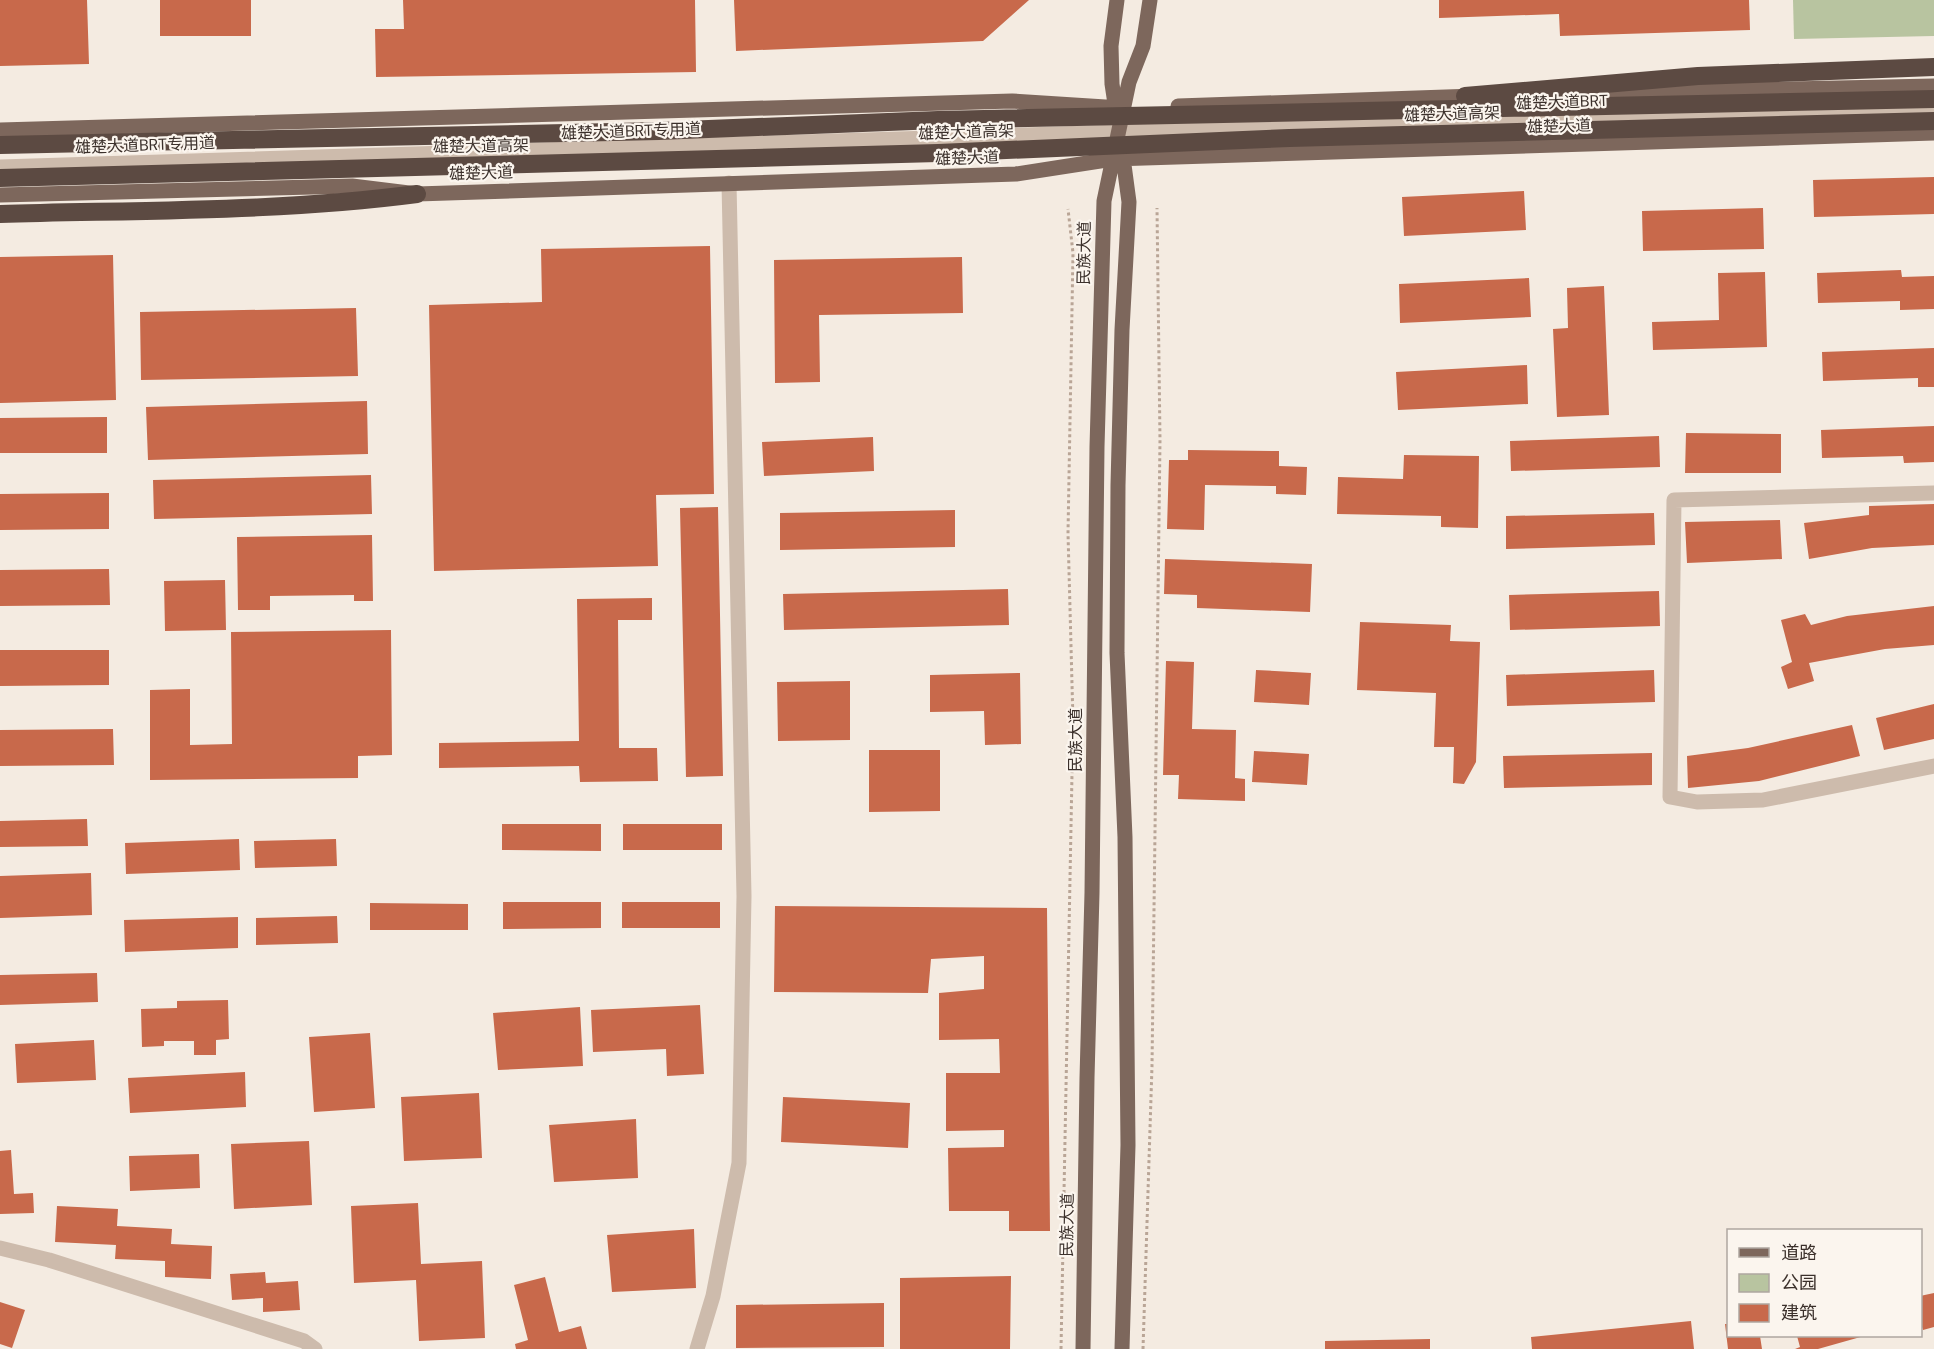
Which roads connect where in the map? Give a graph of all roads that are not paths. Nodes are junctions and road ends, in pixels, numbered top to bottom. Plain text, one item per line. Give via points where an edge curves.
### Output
1 (1117, 0) edge
2 (1150, 0) edge
3 (1934, 67) edge
4 (1934, 86) edge
5 (1465, 96) junction
6 (1934, 99) edge
7 (1120, 109) junction
8 (1934, 110) edge
9 (1934, 121) edge
10 (0, 130) edge
11 (1120, 132) junction
12 (1934, 133) edge
13 (0, 146) edge
14 (1118, 159) junction
15 (0, 167) edge
16 (0, 178) edge
17 (729, 183) junction
18 (417, 194) junction
19 (0, 195) edge
20 (0, 214) edge
21 (1934, 493) edge
22 (1934, 766) edge
23 (0, 1248) edge
24 (315, 1349) edge
25 (697, 1349) edge
26 (1083, 1349) edge
27 (1122, 1349) edge

1 - 7 main road, 民族大道 via 1111,46
2 - 7 main road, 民族大道 via 1143,46
3 - 5 highway via 1698,76
4 - 5 main road, 雄楚大道
5 - 7 main road, 雄楚大道
6 - 13 highway, 雄楚大道高架 via 938,120 659,131
7 - 10 main road, 雄楚大道 via 1012,101
7 - 11 main road, 民族大道
8 - 11 street, 雄楚大道BRT
9 - 16 highway, 雄楚大道高架
11 - 14 main road, 民族大道
11 - 15 street, 雄楚大道BRT专用道
12 - 14 main road, 雄楚大道
14 - 17 main road, 雄楚大道 via 1016,174
14 - 26 main road, 民族大道 via 1104,201
14 - 27 main road, 民族大道 via 1129,202 1122,330 1117,653 1125,837 1128,1145
17 - 18 main road, 雄楚大道
17 - 25 street via 744,896 739,1163 713,1296
18 - 19 main road, 雄楚大道 via 352,186
18 - 20 highway via 258,207
21 - 22 street via 1674,500 1670,797 1697,802 1763,800
23 - 24 street via 304,1341

